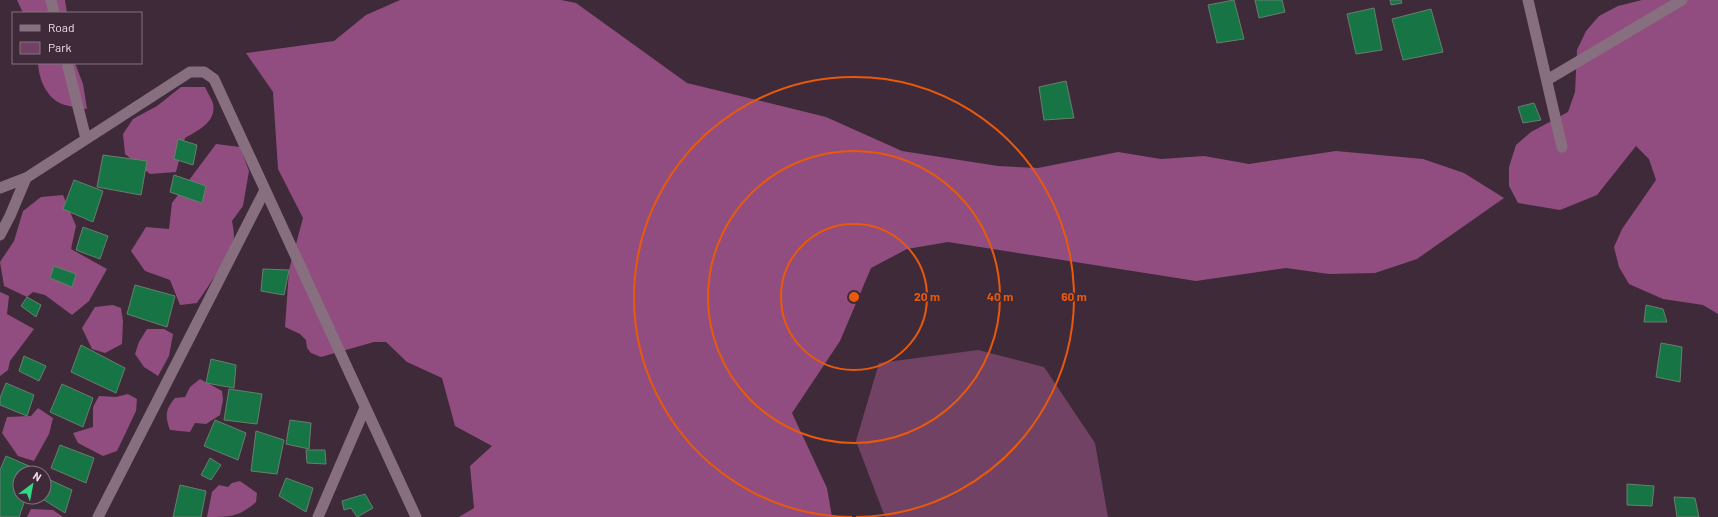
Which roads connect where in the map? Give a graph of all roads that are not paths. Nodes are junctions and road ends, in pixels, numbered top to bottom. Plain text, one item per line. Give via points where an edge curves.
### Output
1 (51, 0) edge
2 (1528, 0) edge
3 (1682, 0) edge
4 (54, 12) edge
5 (67, 64) edge
6 (1547, 80) junction
7 (86, 140) junction
8 (1562, 147) dead end
9 (26, 178) junction
10 (0, 188) edge
11 (266, 190) junction
12 (0, 235) edge
13 (365, 408) junction
14 (98, 517) edge
15 (318, 517) edge
16 (416, 517) edge

1 - 4 street
2 - 6 street
3 - 6 street
5 - 7 street
6 - 8 street
7 - 9 street
7 - 11 street via 190,72 204,72 214,79
9 - 10 street
9 - 12 street
11 - 13 street
11 - 14 street
13 - 15 street
13 - 16 street

